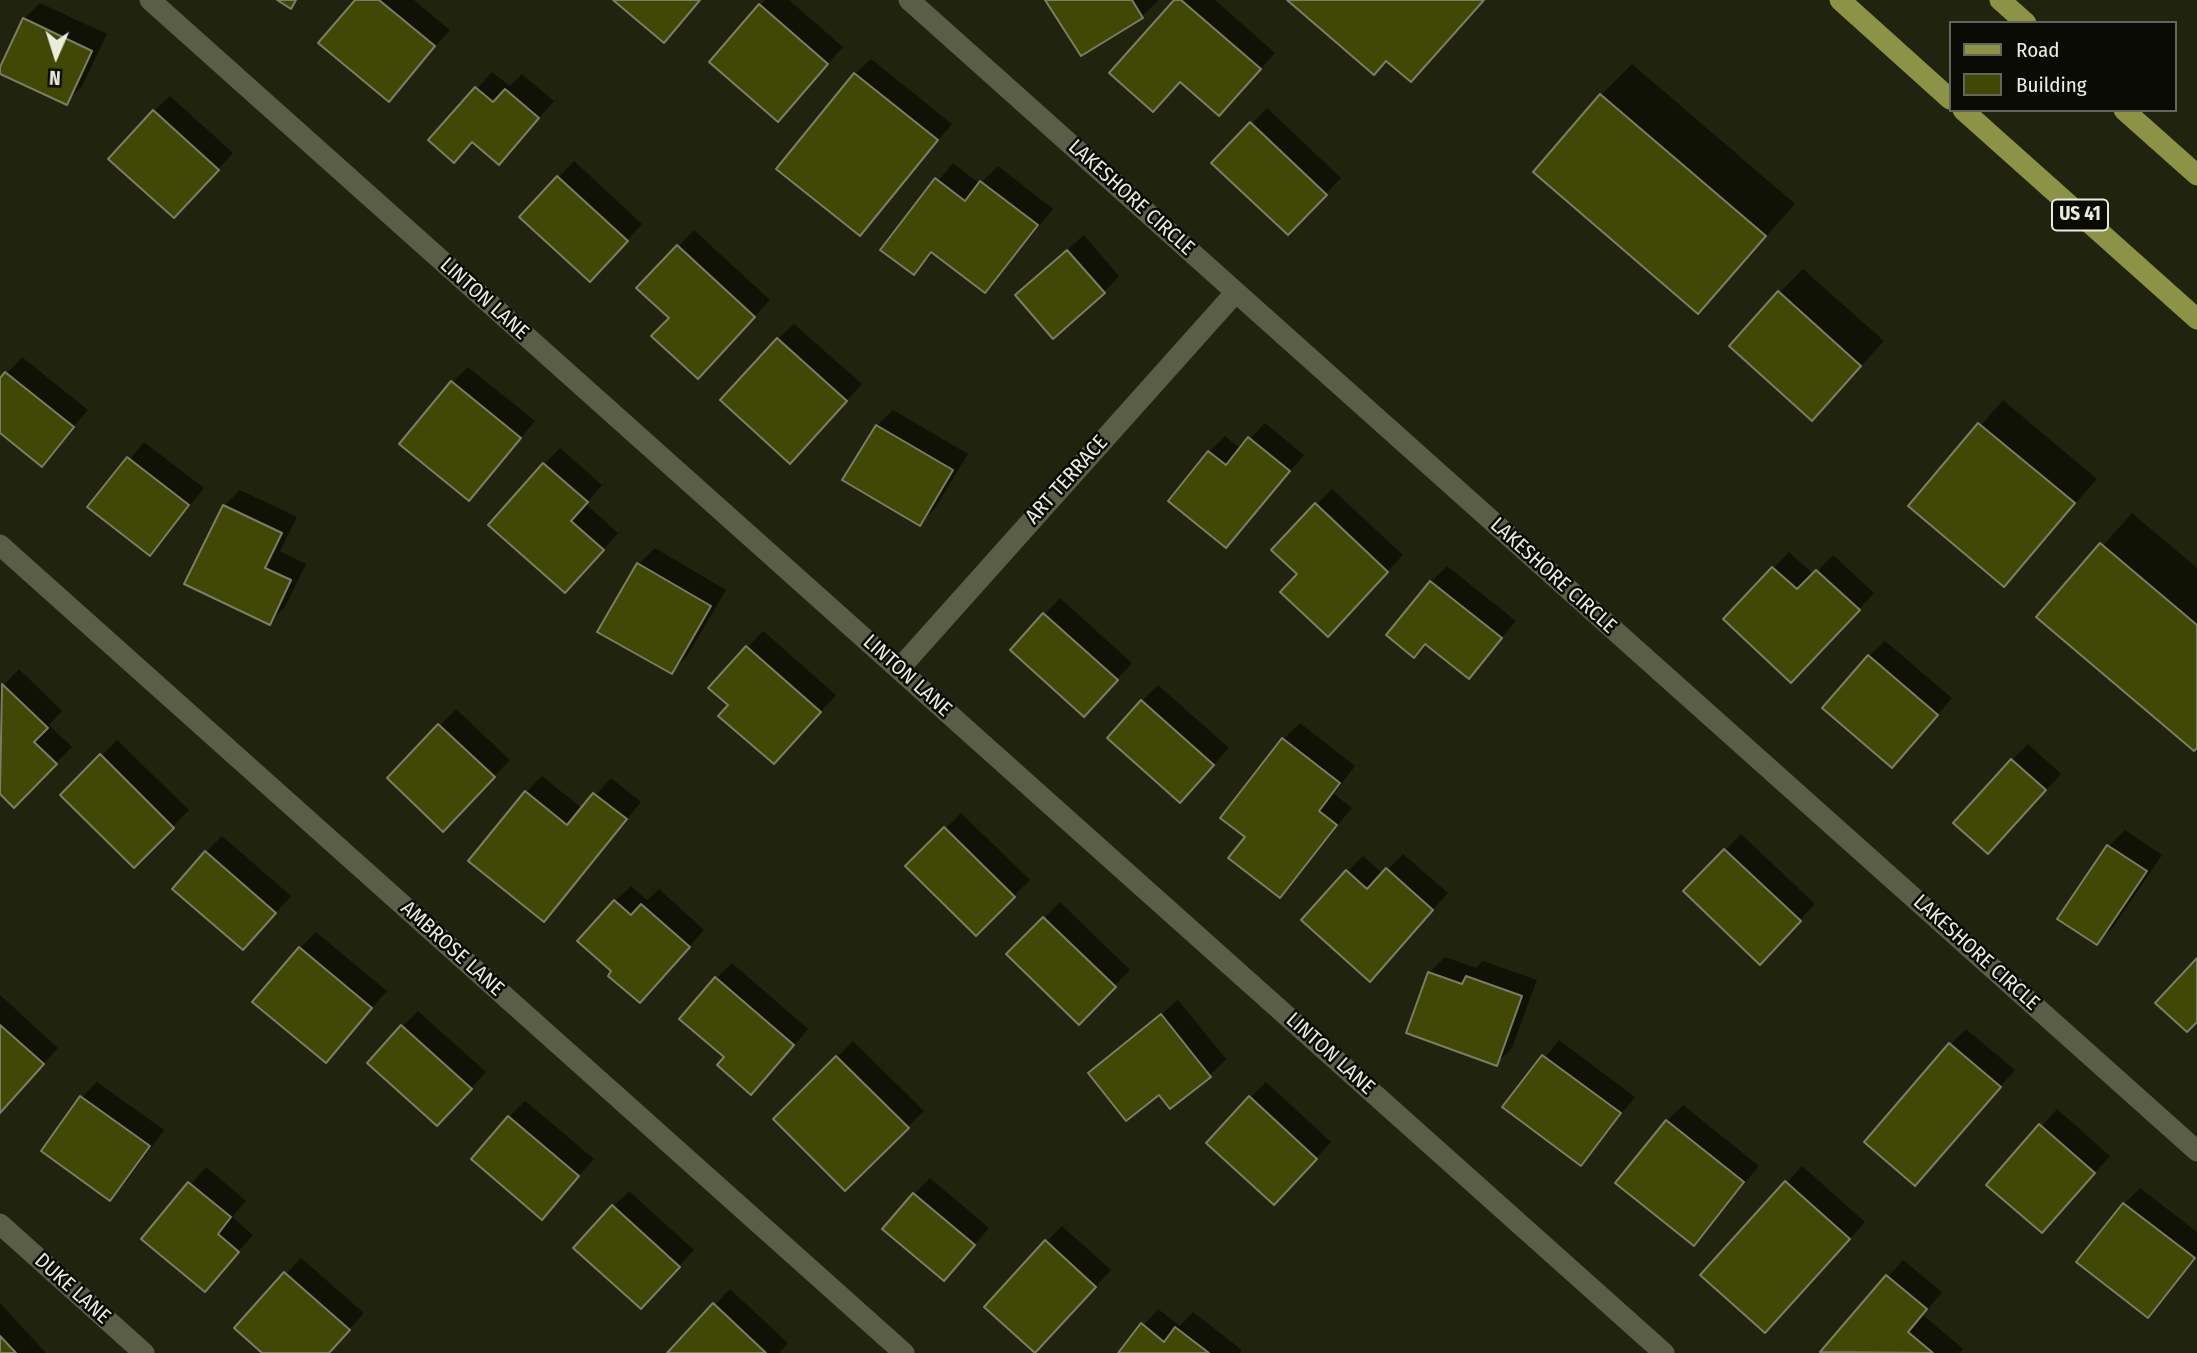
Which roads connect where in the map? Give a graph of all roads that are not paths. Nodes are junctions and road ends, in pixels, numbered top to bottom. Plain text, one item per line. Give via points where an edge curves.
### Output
1 (150, 0) edge
2 (909, 0) edge
3 (1840, 0) edge
4 (2000, 0) edge
5 (2024, 21) edge
6 (1948, 97) edge
7 (1965, 112) edge
8 (2126, 112) edge
9 (2197, 176) edge
10 (1236, 292) junction
11 (2197, 319) edge
12 (0, 545) edge
13 (899, 669) junction
14 (2197, 1151) edge
15 (0, 1224) edge
16 (144, 1353) edge
17 (904, 1353) edge
18 (1664, 1353) edge

1 - 13 street, LINTON LANE
2 - 10 street, LAKESHORE CIRCLE
3 - 6 main road
4 - 5 main road
7 - 11 main road, US 41
8 - 9 main road
10 - 13 street, ART TERRACE
10 - 14 street, LAKESHORE CIRCLE
12 - 17 street, AMBROSE LANE
13 - 18 street, LINTON LANE
15 - 16 street, DUKE LANE

